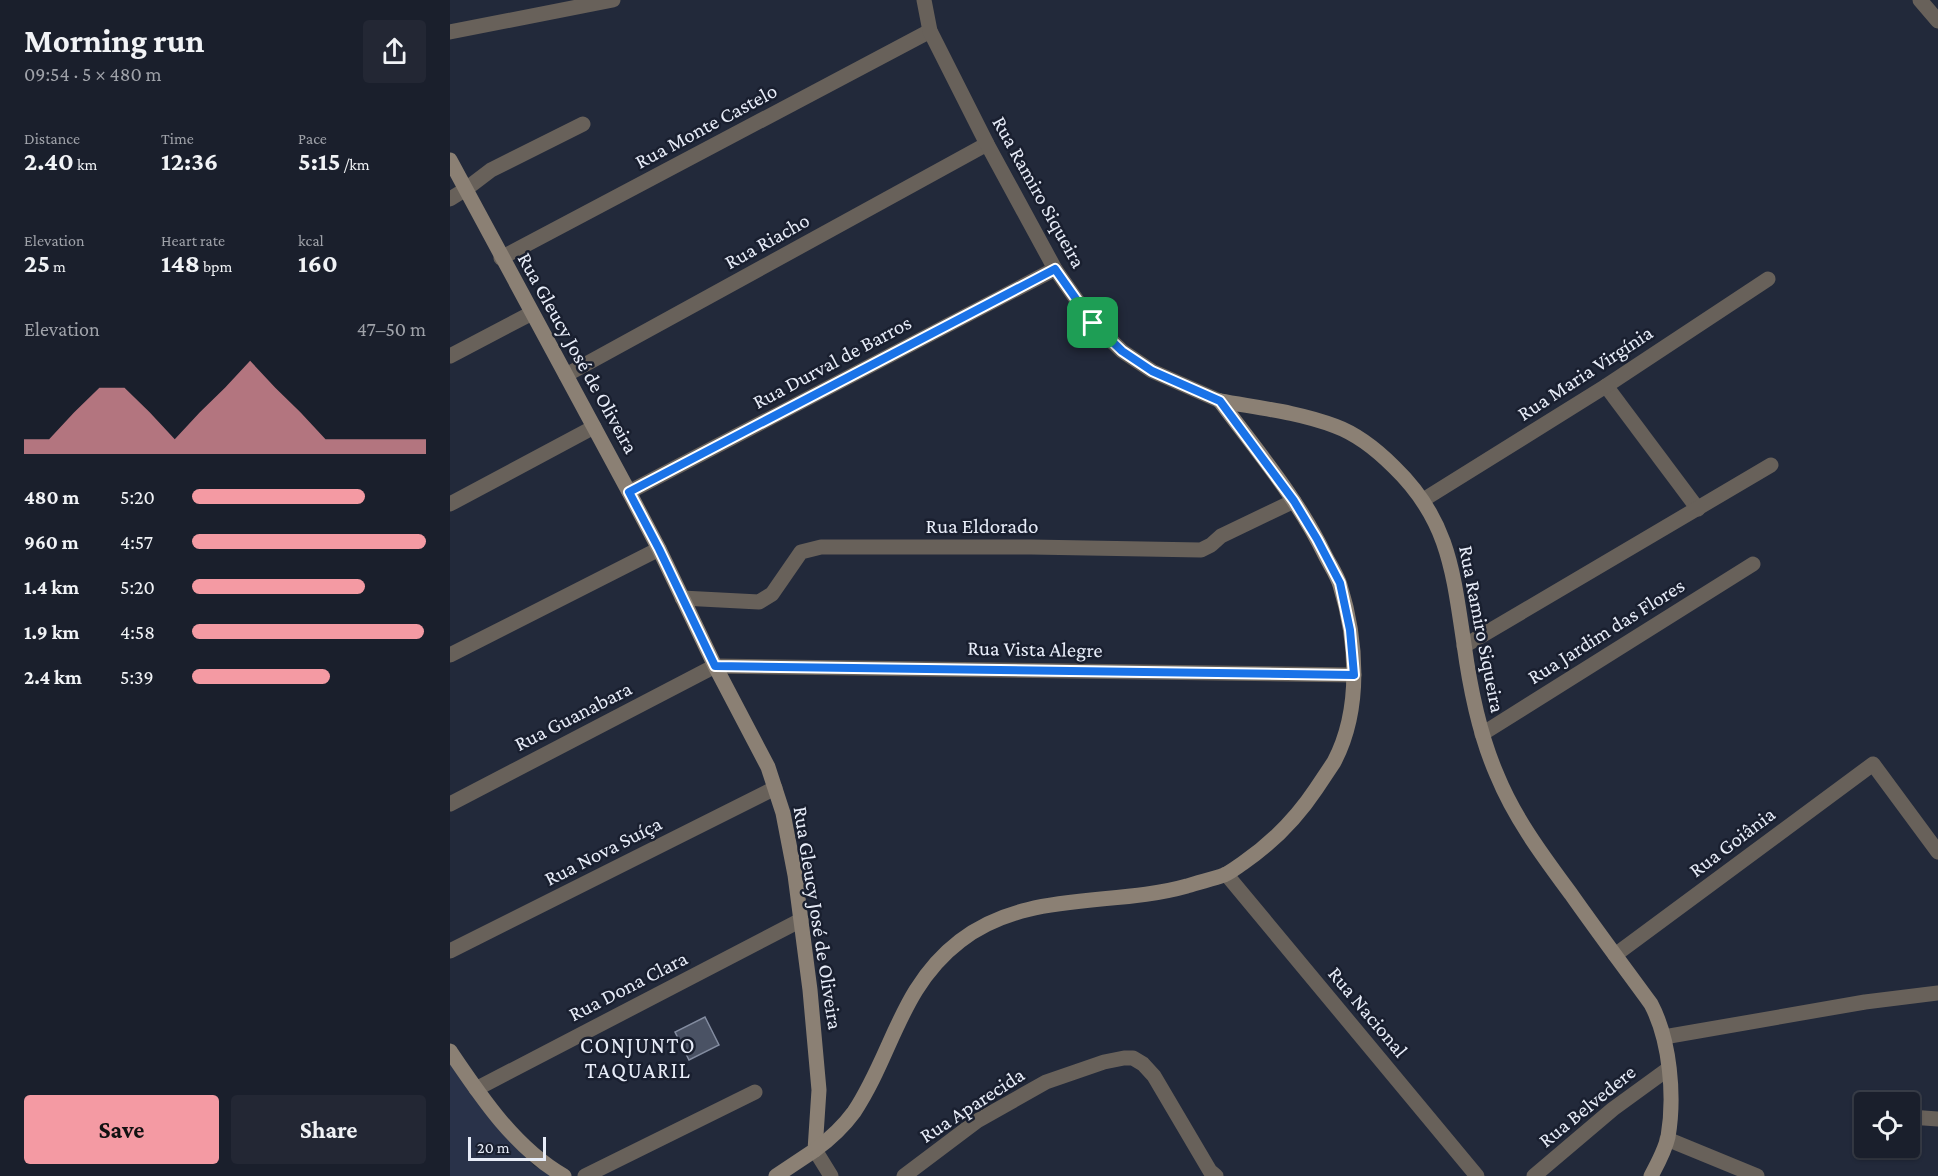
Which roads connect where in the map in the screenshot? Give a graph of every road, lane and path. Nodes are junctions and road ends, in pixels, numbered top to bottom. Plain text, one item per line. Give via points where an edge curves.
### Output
1 (613, 0) edge
2 (924, 0) edge
3 (1920, 0) edge
4 (1938, 21) edge
5 (930, 31) junction
6 (450, 32) edge
7 (583, 124) dead end
8 (987, 144) junction
9 (450, 160) edge
10 (466, 189) junction
11 (450, 199) edge
12 (501, 258) junction
13 (1055, 269) junction
14 (1768, 279) dead end
15 (532, 313) junction
16 (450, 356) edge
17 (567, 375) junction
18 (1606, 386) junction
19 (1220, 401) junction
20 (594, 427) junction
21 (1771, 465) dead end
22 (629, 492) junction
23 (1423, 500) junction
24 (1294, 501) junction
25 (450, 504) edge
26 (1698, 509) junction
27 (659, 549) junction
28 (1753, 564) dead end
29 (682, 598) junction
30 (1464, 645) junction
31 (450, 655) edge
32 (715, 666) junction
33 (1354, 675) junction
34 (1482, 735) junction
35 (775, 788) junction
36 (450, 804) edge
37 (1938, 852) edge
38 (1226, 874) junction
39 (801, 920) junction
40 (450, 951) edge
41 (1615, 955) junction
42 (1938, 993) edge
43 (1664, 1037) junction
44 (450, 1051) edge
45 (1668, 1069) junction
46 (476, 1089) junction
47 (755, 1092) dead end
48 (1920, 1118) edge
49 (1938, 1119) edge
50 (1667, 1140) junction
51 (816, 1150) junction
52 (1208, 1174) edge
53 (564, 1176) edge
54 (585, 1176) edge
55 (776, 1176) edge
56 (831, 1176) edge
57 (904, 1176) edge
58 (1477, 1176) edge
59 (1534, 1176) edge
60 (1651, 1176) edge
61 (1757, 1176) edge

1 - 6 street
2 - 5 street, Rua Ramiro Siqueira
3 - 4 street
5 - 8 street, Rua Ramiro Siqueira
5 - 12 street, Rua Monte Castelo
7 - 10 street via 491,170
8 - 13 street, Rua Ramiro Siqueira
8 - 17 street, Rua Riacho
9 - 10 street, Rua Gleucy José de Oliveira
10 - 11 street
10 - 12 street, Rua Gleucy José de Oliveira
12 - 15 street, Rua Gleucy José de Oliveira
13 - 19 street, Rua Ramiro Siqueira via 1093,323 1122,351 1152,371
13 - 22 street, Rua Durval de Barros
14 - 18 street, Rua Maria Virgínia
15 - 16 street
15 - 17 street, Rua Gleucy José de Oliveira
17 - 20 street, Rua Gleucy José de Oliveira
18 - 23 street, Rua Maria Virgínia
18 - 26 street
19 - 23 street, Rua Ramiro Siqueira via 1291,413 1337,427 1379,452
19 - 24 street
20 - 22 street, Rua Gleucy José de Oliveira
20 - 25 street
21 - 26 street
22 - 27 street, Rua Gleucy José de Oliveira
23 - 30 street, Rua Ramiro Siqueira via 1451,560
24 - 29 street, Rua Eldorado via 1221,536 1201,550 821,547 801,552 772,594 759,602
24 - 33 street via 1340,583
26 - 30 street
27 - 29 street, Rua Gleucy José de Oliveira
27 - 31 street
28 - 34 street, Rua Jardim das Flores
29 - 32 street, Rua Gleucy José de Oliveira
30 - 34 street, Rua Ramiro Siqueira
32 - 33 street, Rua Vista Alegre
32 - 35 street, Rua Gleucy José de Oliveira
32 - 36 street, Rua Guanabara
33 - 38 street via 1348,723 1335,760 1308,802 1269,845
34 - 41 street, Rua Ramiro Siqueira via 1514,812
35 - 39 street, Rua Gleucy José de Oliveira
35 - 40 street, Rua Nova Suíça
37 - 41 street, Rua Goiânia via 1873,764
38 - 51 street via 1183,887 1026,910 990,922 960,940 930,969 902,1013 854,1112
38 - 58 street, Rua Nacional
39 - 46 street, Rua Dona Clara
39 - 51 street, Rua Gleucy José de Oliveira via 816,1044
41 - 43 street, Rua Ramiro Siqueira via 1651,1004
42 - 43 street
43 - 45 street, Rua Ramiro Siqueira
44 - 46 street
45 - 50 street, Rua Ramiro Siqueira via 1671,1104
45 - 59 street, Rua Belvedere via 1613,1109
46 - 53 street via 526,1148 545,1166
47 - 54 street
48 - 49 street
50 - 60 street, Rua Ramiro Siqueira
50 - 61 street
51 - 55 street
51 - 56 street
52 - 57 street, Rua Aparecida via 1154,1076 1133,1058 1124,1058 1046,1082 978,1121

